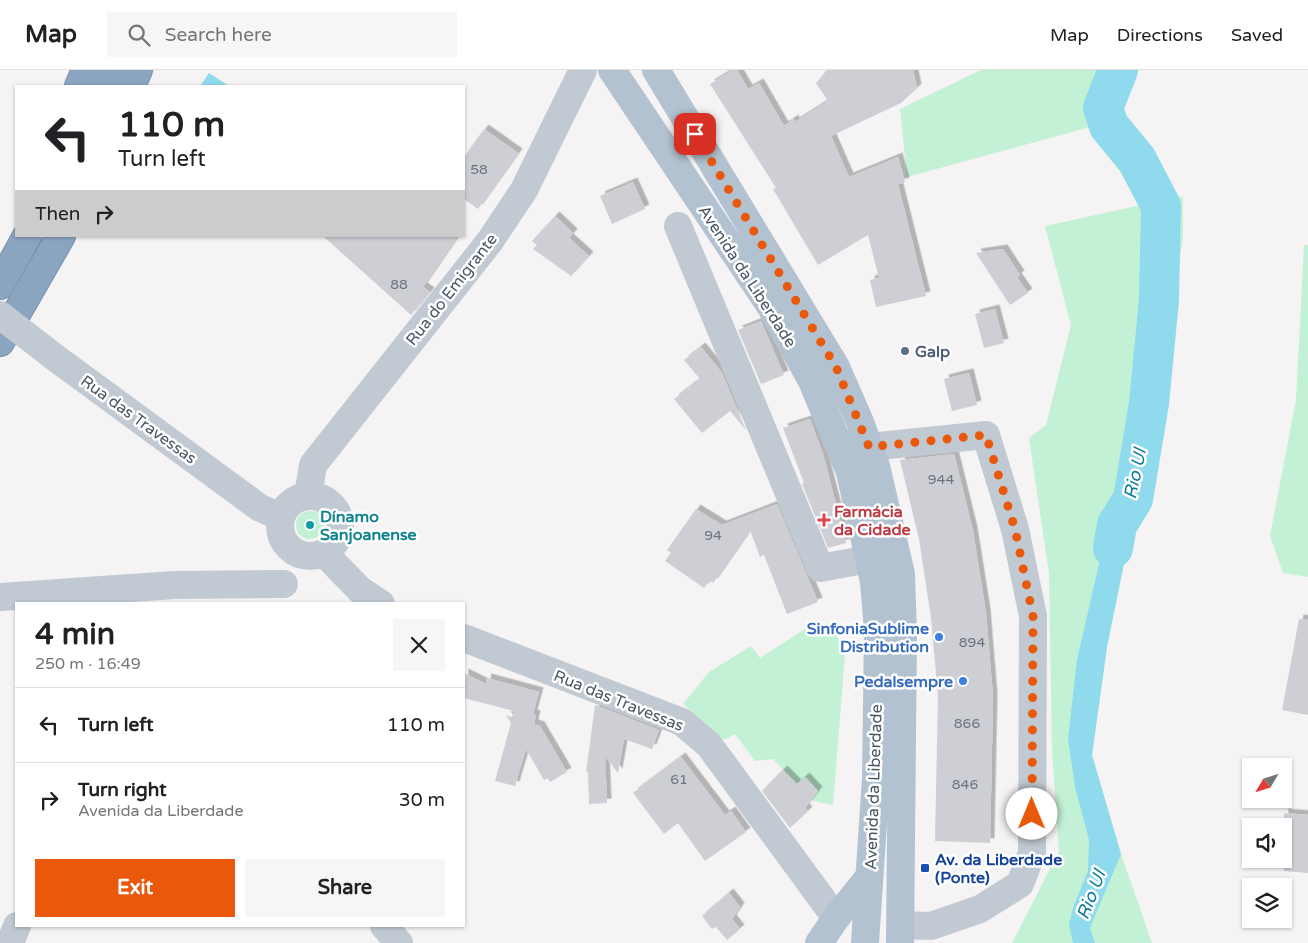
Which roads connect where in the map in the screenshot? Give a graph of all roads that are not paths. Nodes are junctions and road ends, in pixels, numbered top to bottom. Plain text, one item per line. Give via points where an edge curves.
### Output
1 (86, 70) edge
2 (109, 70) edge
3 (138, 70) edge
4 (583, 70) edge
5 (612, 70) edge
6 (656, 70) edge
7 (79, 85) edge
8 (102, 85) edge
9 (131, 85) edge
10 (678, 226) dead end
11 (20, 237) edge
12 (26, 237) edge
13 (60, 237) edge
14 (4, 278) edge
15 (0, 315) edge
16 (0, 342) edge
17 (869, 447) junction
18 (308, 496) junction
19 (281, 518) junction
20 (313, 554) junction
21 (869, 559) junction
22 (278, 594) edge
23 (0, 597) edge
24 (378, 602) edge
25 (465, 638) edge
26 (869, 877) junction
27 (836, 918) junction
28 (17, 927) edge
29 (385, 927) edge
30 (901, 934) edge
31 (10, 943) edge
32 (399, 943) edge
33 (819, 943) edge
34 (865, 943) edge

1 - 7 highway
2 - 8 highway
3 - 9 highway
4 - 18 street, Rua do Emigrante via 524,190 490,241 313,465
5 - 21 main road, Avenida da Liberdade via 771,307 812,380 850,472
6 - 17 main road, Avenida da Liberdade via 836,367
10 - 21 street via 820,568
11 - 14 highway
12 - 14 highway
13 - 16 highway
15 - 19 street, Rua das Travessas, bridge via 260,508
17 - 30 main road, Avenida da Liberdade via 900,574 903,632
17 - 30 street via 986,435 1015,529 1033,616 1032,853 1020,884 980,909
18 - 19 street via 291,503
18 - 20 street via 327,502 338,518 337,538
19 - 20 street via 280,531 285,543
20 - 22 street
20 - 24 street
21 - 26 main road, Avenida da Liberdade via 878,630 876,778
22 - 23 street via 174,585
25 - 27 street, Rua das Travessas via 682,722 709,746
26 - 27 main road
26 - 34 main road, Avenida da Liberdade
27 - 33 main road
28 - 31 street
29 - 32 street

